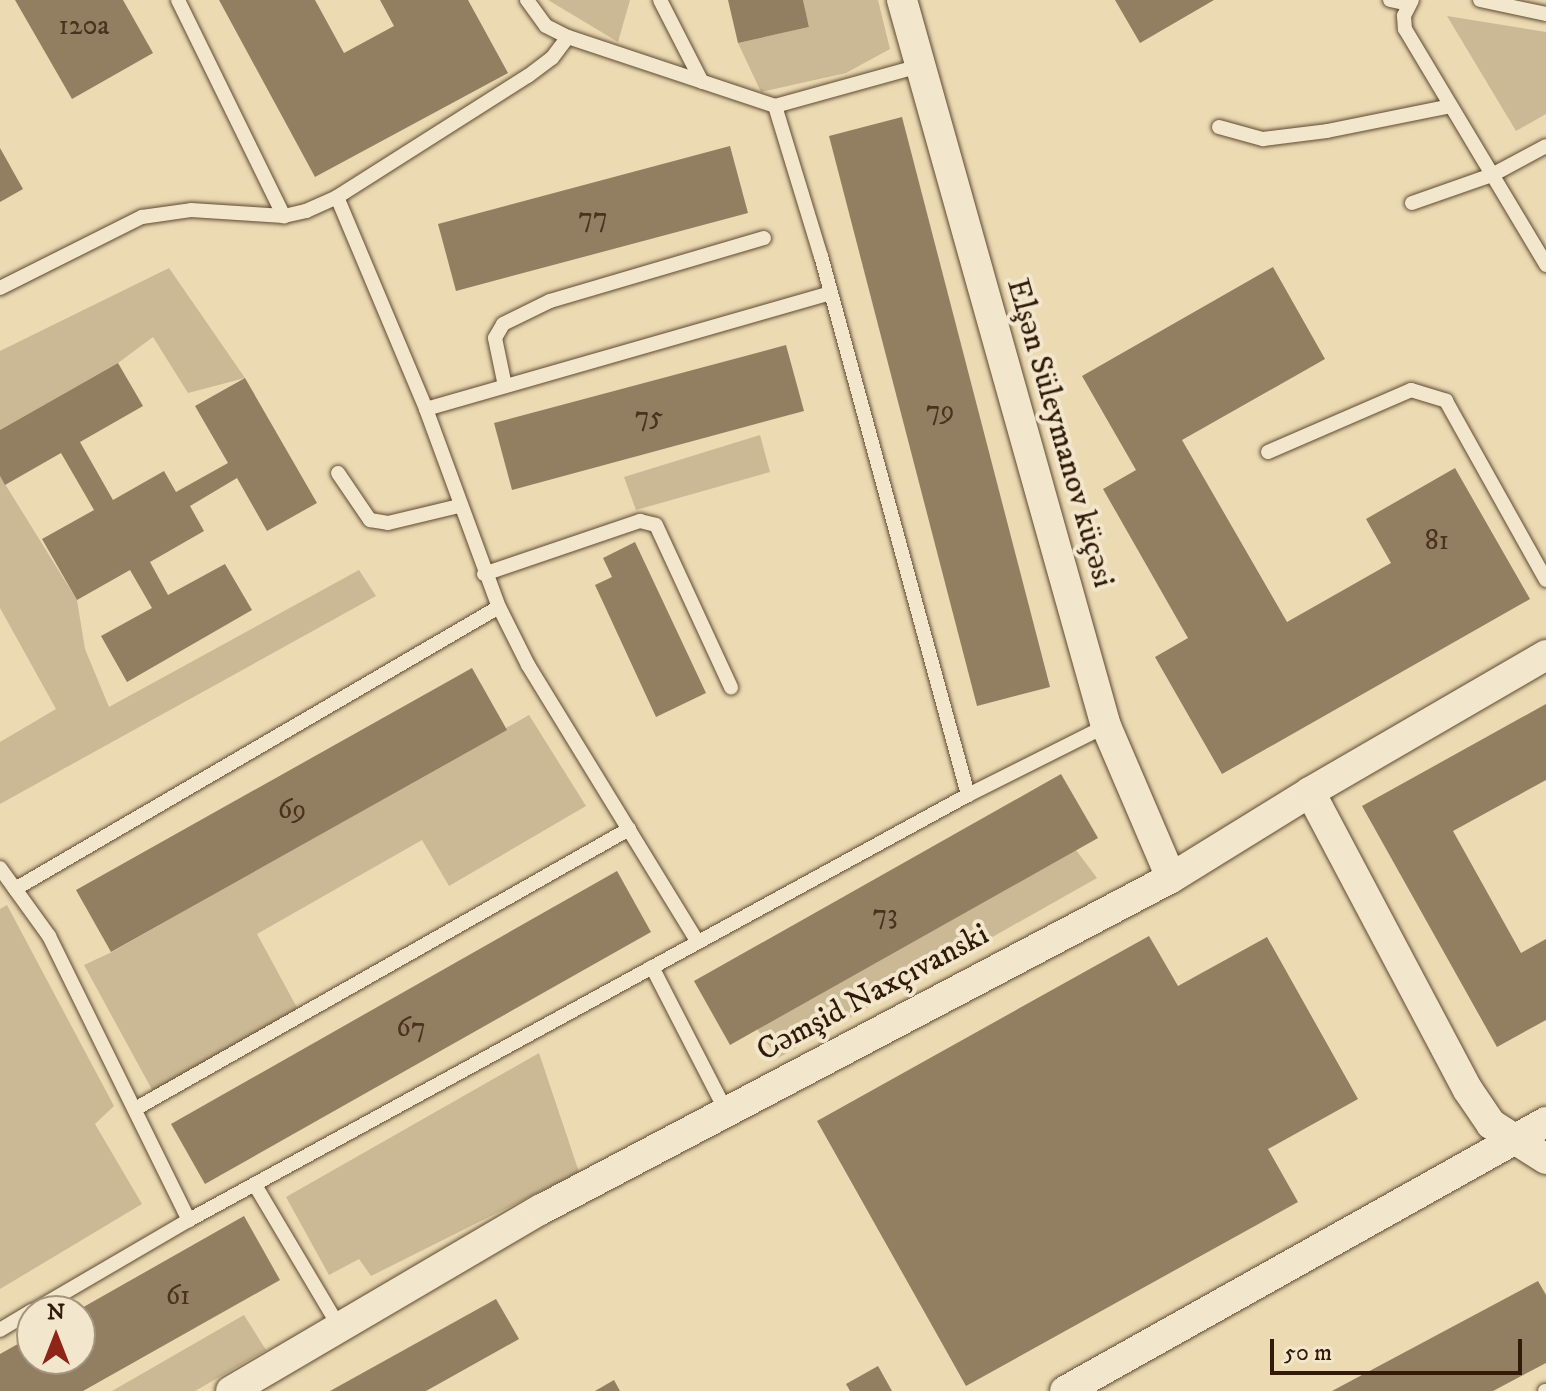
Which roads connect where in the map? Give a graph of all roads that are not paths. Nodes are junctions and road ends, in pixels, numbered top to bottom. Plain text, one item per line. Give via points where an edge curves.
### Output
1 (178, 0) edge
2 (527, 0) edge
3 (660, 0) edge
4 (902, 0) edge
5 (1390, 0) edge
6 (1480, 0) edge
7 (1410, 2) edge
8 (1546, 14) edge
9 (568, 37) junction
10 (919, 66) junction
11 (702, 82) junction
12 (775, 106) junction
13 (1451, 106) junction
14 (1219, 127) dead end
15 (1546, 146) edge
16 (1492, 175) junction
17 (337, 197) junction
18 (1412, 203) dead end
19 (284, 216) junction
20 (764, 238) dead end
21 (1546, 265) edge
22 (0, 288) edge
23 (831, 293) junction
24 (505, 386) junction
25 (426, 409) junction
26 (1268, 452) dead end
27 (338, 473) dead end
28 (459, 506) junction
29 (484, 574) junction
30 (1546, 580) edge
31 (499, 607) junction
32 (1546, 655) edge
33 (731, 687) dead end
34 (1106, 726) junction
35 (1310, 792) junction
36 (968, 795) junction
37 (629, 829) junction
38 (0, 868) edge
39 (1171, 878) junction
40 (15, 889) junction
41 (698, 942) junction
42 (652, 967) junction
43 (135, 1109) junction
44 (726, 1111) junction
45 (1546, 1122) edge
46 (1515, 1139) junction
47 (1546, 1159) edge
48 (255, 1185) junction
49 (189, 1220) junction
50 (60, 1295) edge
51 (340, 1328) junction
52 (231, 1391) edge
53 (1065, 1391) edge

1 - 19 lane
2 - 9 lane via 546,26
3 - 11 lane
4 - 10 street, Elşən Süleymanov küçəsi
5 - 7 lane
6 - 8 lane
7 - 13 lane via 1405,29
9 - 11 lane
9 - 17 lane via 528,76
10 - 12 lane
10 - 34 street, Elşən Süleymanov küçəsi
11 - 12 lane
12 - 23 lane
13 - 14 lane via 1263,139
13 - 16 lane
15 - 16 lane
16 - 18 lane
16 - 21 lane
17 - 19 lane
17 - 25 lane
19 - 22 lane via 191,210 142,217
20 - 24 lane via 550,301 503,324 495,338
23 - 24 lane
23 - 36 lane
24 - 25 lane
25 - 28 lane
26 - 30 lane via 1411,390 1446,401
27 - 28 lane via 370,520 388,523
28 - 29 lane
29 - 31 lane
29 - 33 lane via 640,521 656,525
31 - 37 lane via 528,665
31 - 40 lane
32 - 35 street, Cəmşid Naxçıvanski
34 - 36 lane
34 - 39 street, Elşən Süleymanov küçəsi
35 - 39 street, Cəmşid Naxçıvanski
35 - 46 street via 1468,1090 1491,1124
36 - 41 lane
37 - 41 lane
37 - 43 lane
38 - 40 lane
39 - 44 street, Cəmşid Naxçıvanski
40 - 43 lane via 49,936
41 - 42 lane
42 - 44 lane
42 - 48 lane
43 - 49 lane
44 - 51 street, Cəmşid Naxçıvanski via 540,1210
45 - 46 street
46 - 47 street
46 - 53 street
48 - 49 lane
48 - 51 lane
49 - 50 lane
51 - 52 street, Cəmşid Naxçıvanski

